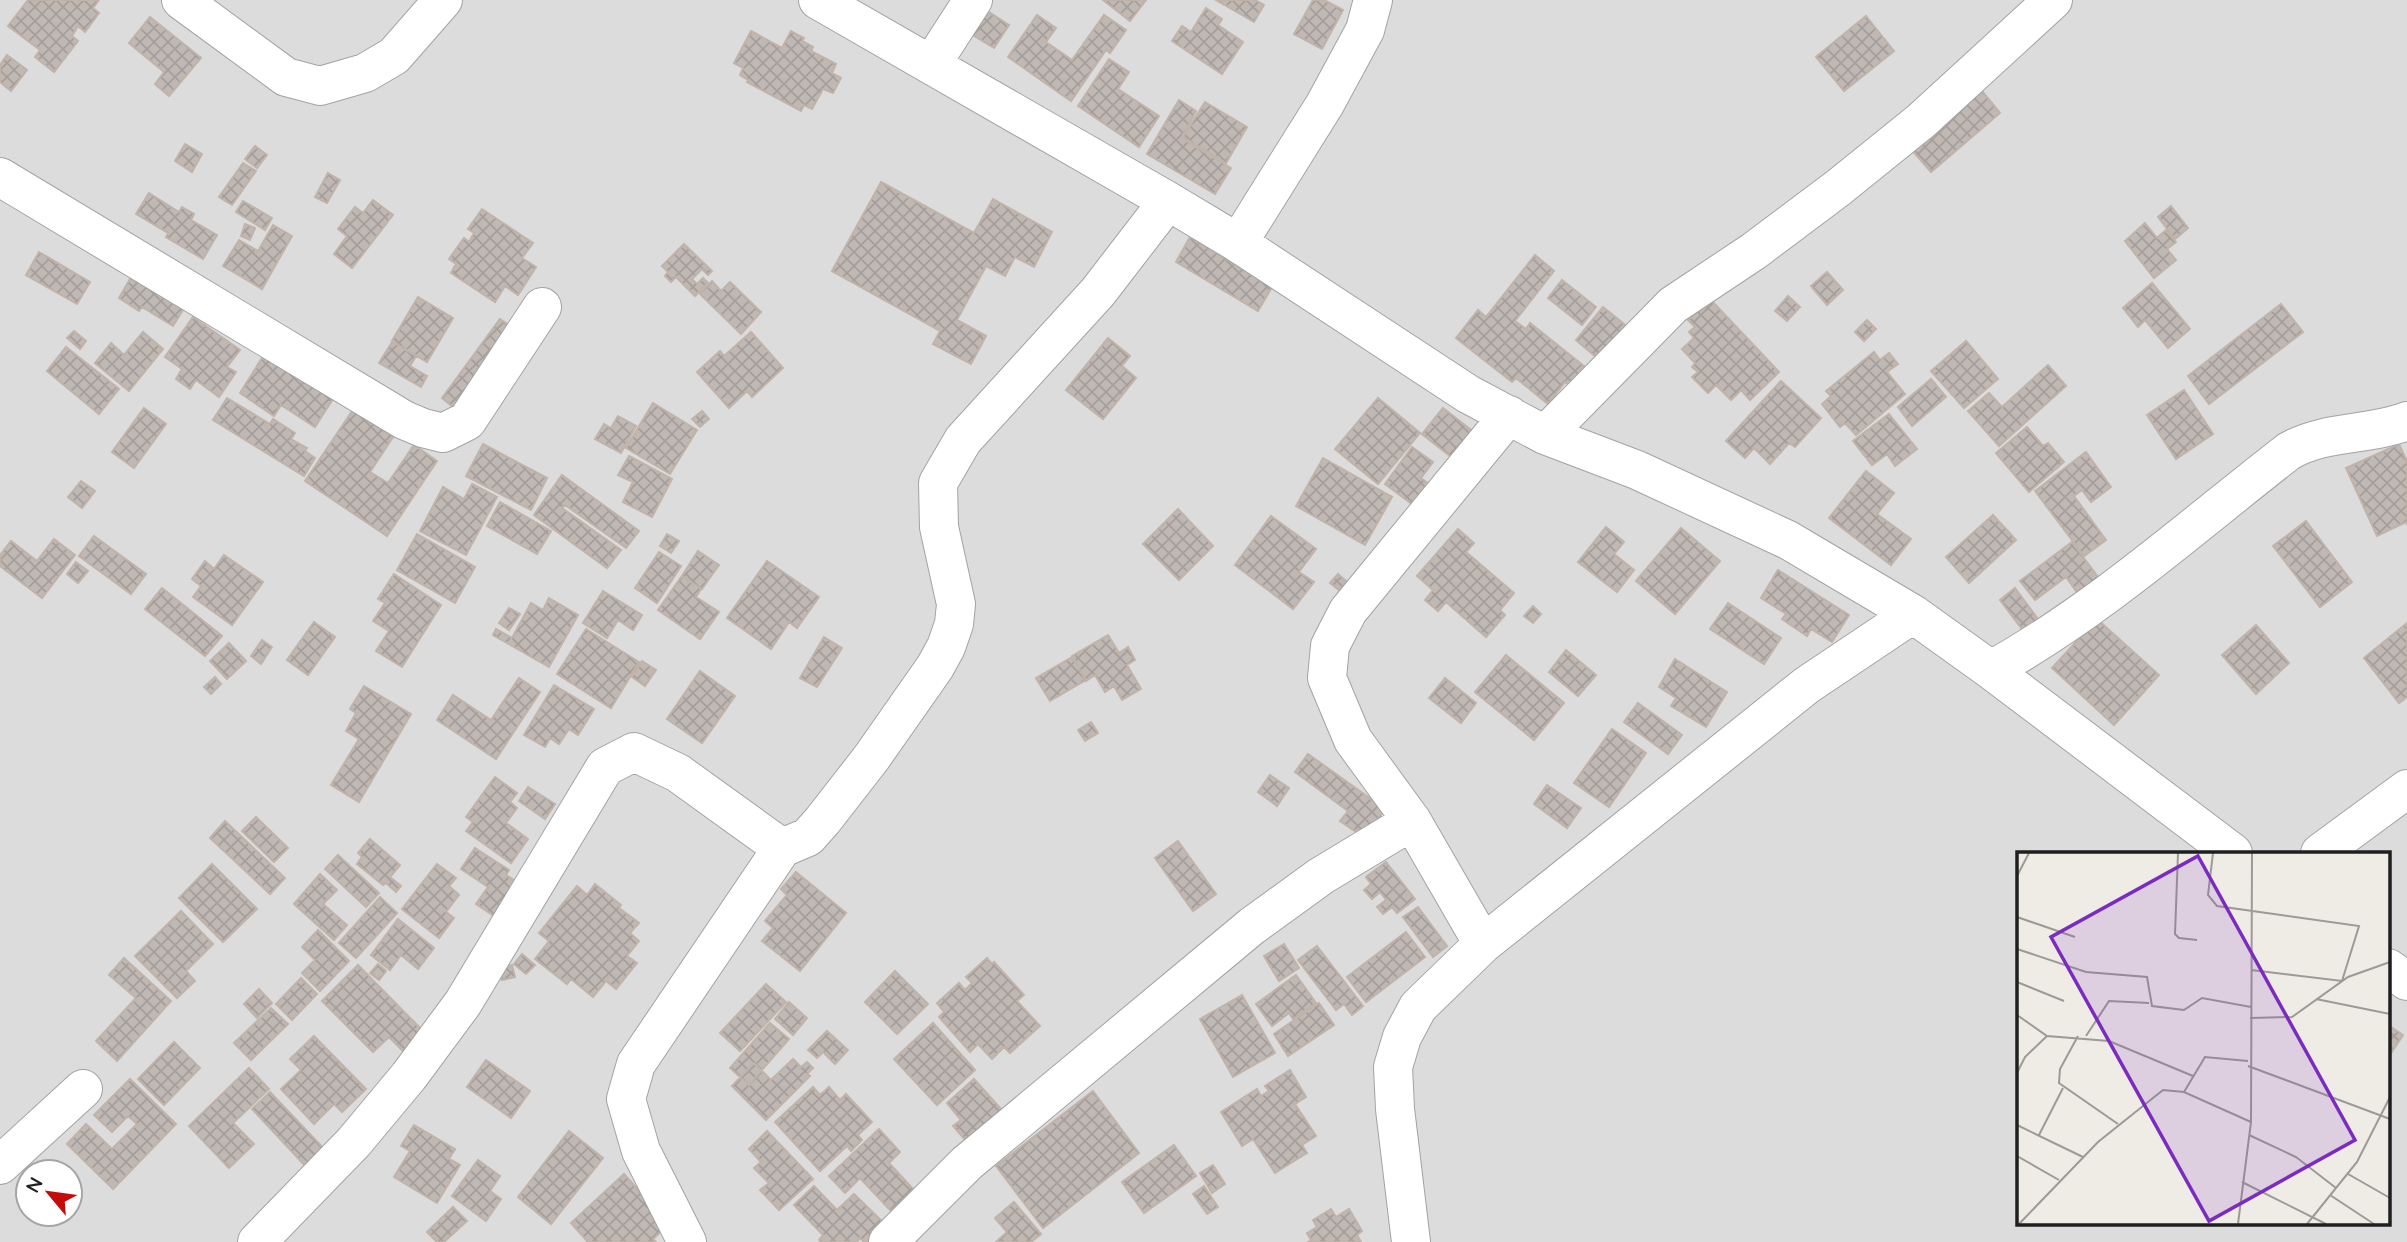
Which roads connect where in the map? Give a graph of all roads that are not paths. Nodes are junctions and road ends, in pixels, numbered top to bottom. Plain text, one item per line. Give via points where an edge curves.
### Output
1 (181, 0) edge
2 (443, 0) edge
3 (818, 0) edge
4 (973, 0) edge
5 (1373, 0) edge
6 (2053, 0) edge
7 (931, 65) junction
8 (0, 177) edge
9 (1168, 201) junction
10 (1238, 243) junction
11 (542, 307) dead end
12 (1509, 415) junction
13 (2407, 421) edge
14 (1545, 435) junction
15 (1913, 614) junction
16 (1991, 670) junction
17 (2407, 789) edge
18 (1412, 821) junction
19 (782, 848) junction
20 (2233, 852) edge
21 (2320, 852) edge
22 (1483, 944) junction
23 (2390, 969) edge
24 (2407, 981) edge
25 (83, 1089) dead end
26 (0, 1165) edge
27 (257, 1242) edge
28 (687, 1242) edge
29 (888, 1242) edge
30 (1411, 1242) edge

1 - 2 street via 286,77 320,86 365,73 394,56
3 - 7 street
4 - 7 street
5 - 10 street via 1365,30 1325,104
6 - 14 street via 1921,121 1848,180 1673,306
7 - 9 street
8 - 11 street via 404,420 443,433 467,421
9 - 10 street
9 - 19 street via 1098,292 963,440 938,483 939,527 956,604 946,647 823,820 808,837
10 - 12 street via 1468,394
12 - 14 street
12 - 18 street via 1348,611 1330,646 1327,678 1353,740
13 - 16 street via 2321,437 2297,447 2039,644
14 - 15 street via 1788,540
15 - 16 street
15 - 22 street via 1807,685
16 - 20 street
17 - 21 street
18 - 22 street
18 - 29 street via 1321,876 1252,926 967,1163
19 - 27 street via 678,773 634,752 605,767 463,1003 354,1142
19 - 28 street via 636,1064 626,1099 641,1151
22 - 30 street via 1418,1007 1393,1067
23 - 24 street
25 - 26 street

